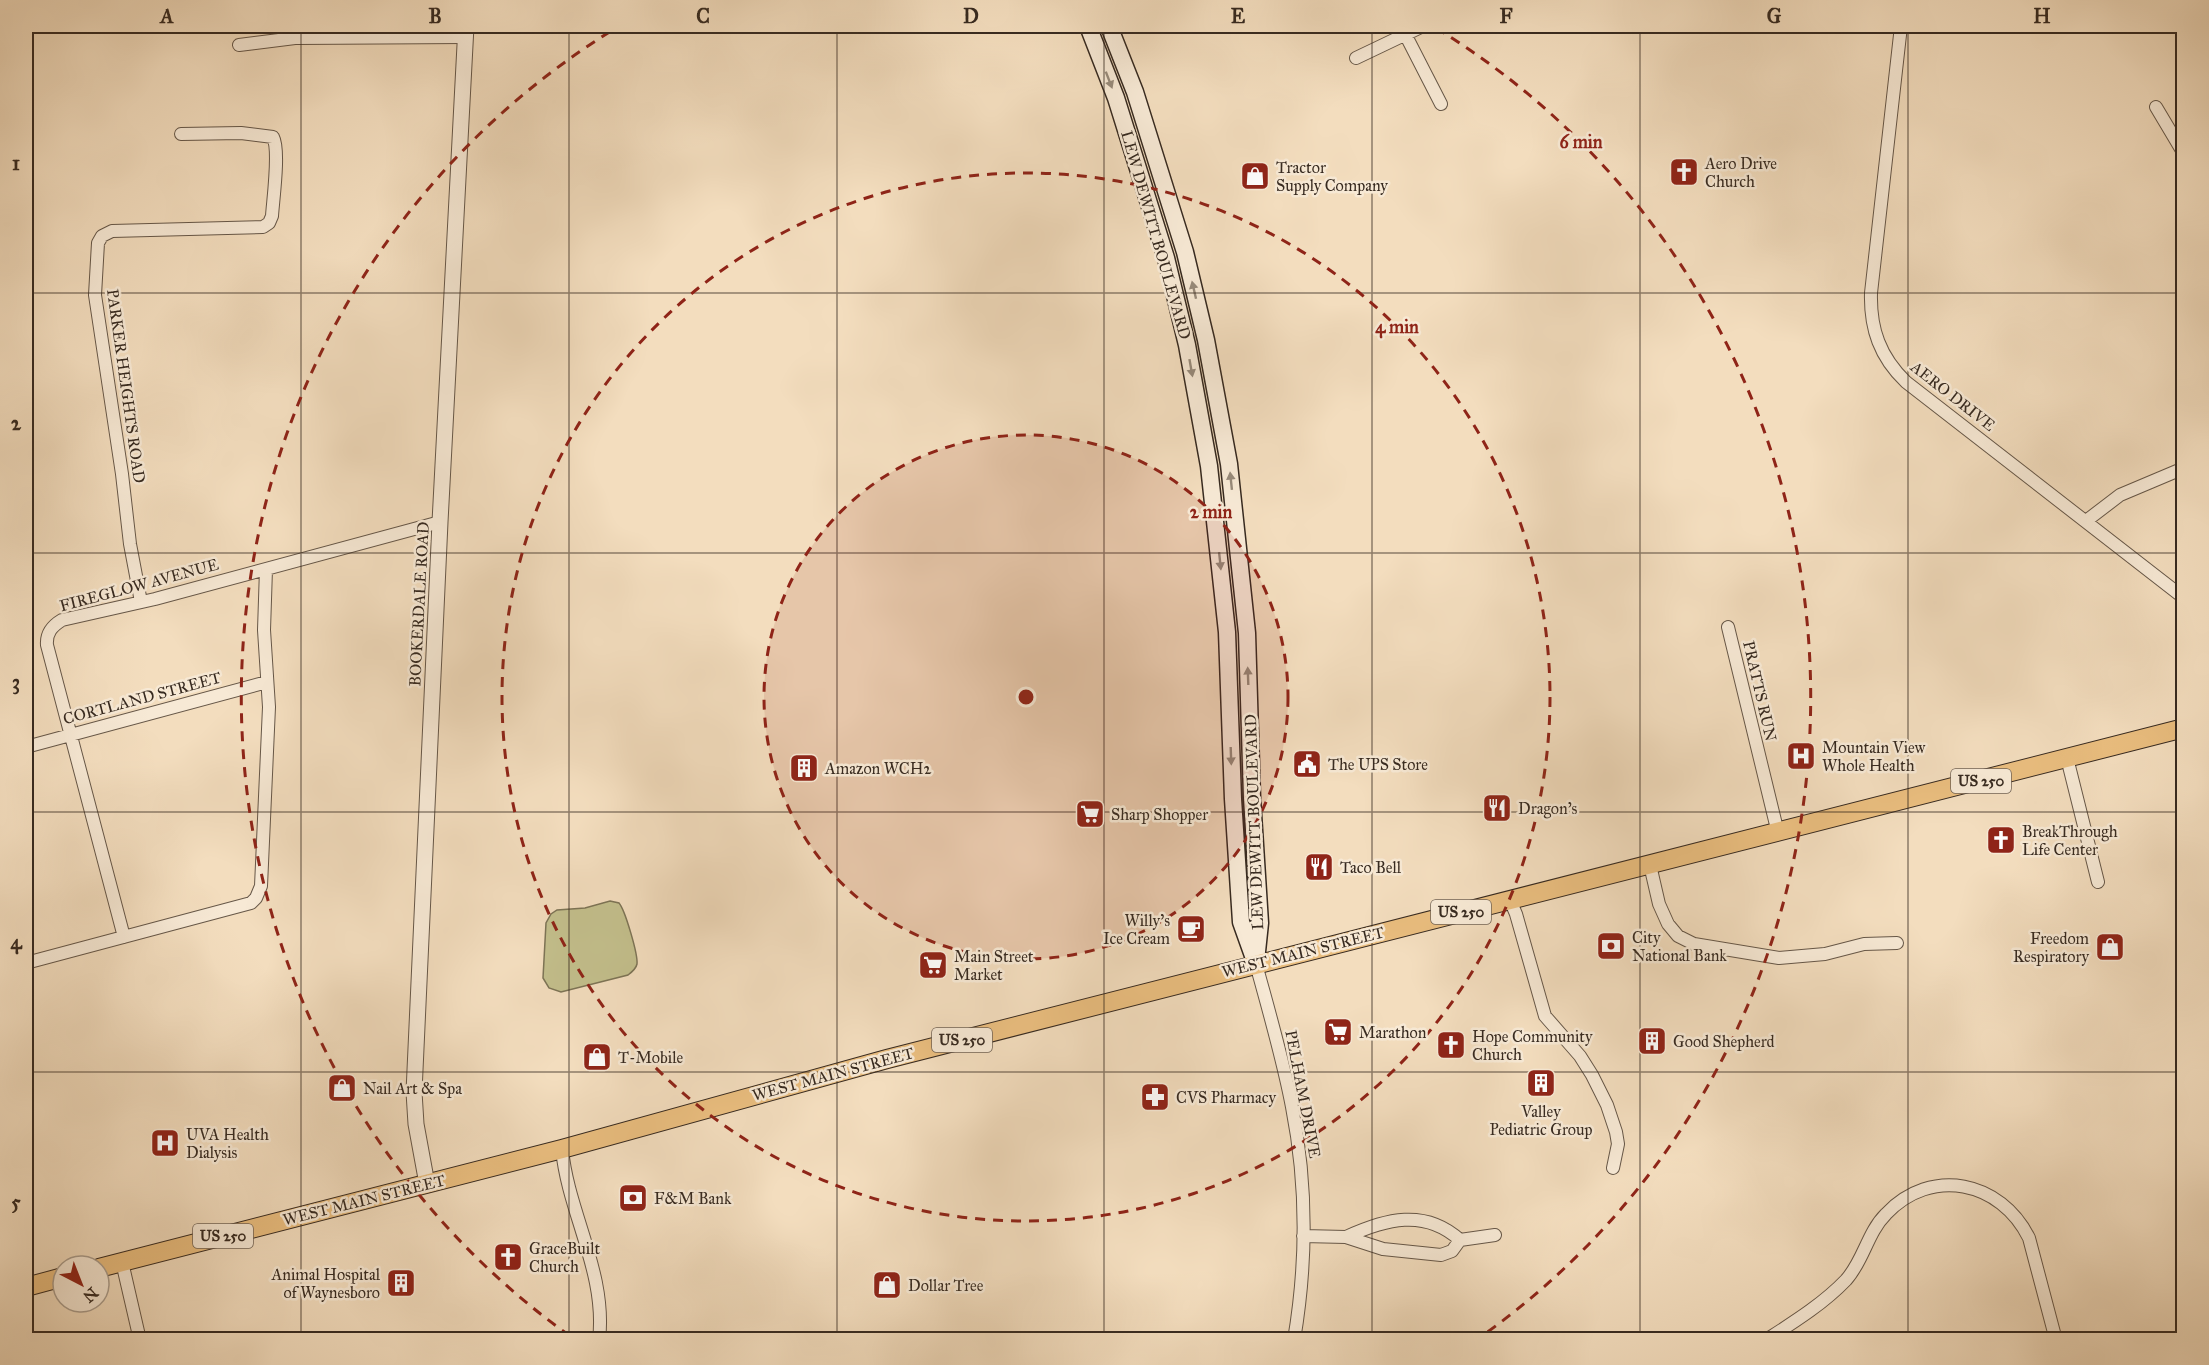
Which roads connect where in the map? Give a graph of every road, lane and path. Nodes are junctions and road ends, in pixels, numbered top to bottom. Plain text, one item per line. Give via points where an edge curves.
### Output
1 (1088, 26) edge
2 (1109, 26) edge
3 (1423, 26) edge
4 (1901, 26) edge
5 (1404, 30) edge
6 (466, 31) edge
7 (239, 45) dead end
8 (1356, 58) dead end
9 (1441, 104) dead end
10 (2156, 107) dead end
11 (181, 134) dead end
12 (2184, 154) edge
13 (2184, 468) edge
14 (2086, 521) junction
15 (440, 522) junction
16 (266, 569) junction
17 (2184, 598) edge
18 (141, 602) junction
19 (1728, 627) dead end
20 (267, 682) junction
21 (2184, 728) edge
22 (71, 734) junction
23 (26, 747) edge
24 (2067, 758) junction
25 (1778, 833) junction
26 (1650, 865) junction
27 (2098, 882) dead end
28 (1510, 900) junction
29 (124, 937) junction
30 (1897, 943) dead end
31 (26, 963) edge
32 (1256, 964) junction
33 (562, 1149) junction
34 (1613, 1168) dead end
35 (427, 1184) junction
36 (1495, 1235) dead end
37 (1303, 1236) junction
38 (1346, 1237) junction
39 (1460, 1240) junction
40 (122, 1262) junction
41 (111, 1265) edge
42 (51, 1280) edge
43 (26, 1287) edge
44 (140, 1340) edge
45 (599, 1340) edge
46 (1294, 1340) edge
47 (1766, 1340) edge
48 (2056, 1340) edge

1 -> 32 main road, LEW DEWITT BOULEVARD via 1116,98 1166,258 1209,466 1227,632 1241,922
32 -> 2 main road, LEW DEWITT BOULEVARD via 1260,923 1247,633 1229,464 1185,252 1135,92
3 - 5 street
4 - 14 street, AERO DRIVE via 1871,293 1878,344 1906,382
5 - 8 street
5 - 9 street
6 - 7 street
6 - 15 street, BOOKERDALE ROAD
10 - 12 street
11 - 18 street, PARKER HEIGHTS ROAD via 273,137 276,155 272,216 269,223 254,228 112,231 98,243 97,321
13 - 14 street via 2120,495
14 - 17 street, AERO DRIVE
15 - 16 street, FIREGLOW AVENUE
15 - 35 street, BOOKERDALE ROAD via 414,1104
16 - 18 street, FIREGLOW AVENUE
16 - 20 street
18 - 22 street, FIREGLOW AVENUE via 62,620 50,630 47,645
19 - 25 street, PRATTS RUN
20 - 22 street, CORTLAND STREET
20 - 29 street via 261,886 256,898 251,903
21 - 24 main road, US 250
22 - 23 street, CORTLAND STREET
22 - 29 street, FIREGLOW AVENUE
24 - 25 main road, US 250
24 - 27 street
25 - 26 main road, WEST MAIN STREET / US 250
26 - 28 main road, WEST MAIN STREET / US 250
26 - 30 street via 1668,924 1678,936 1694,944 1779,958 1825,954 1864,944
28 - 32 main road, WEST MAIN STREET / US 250
28 - 34 street via 1545,1016 1580,1056 1607,1105 1618,1144
29 - 31 street
32 - 33 main road, WEST MAIN STREET / US 250 via 747,1096
32 - 37 street, PELHAM DRIVE via 1292,1107 1301,1171
33 - 35 main road, WEST MAIN STREET / US 250
33 - 45 street via 568,1187 595,1276 600,1304
35 - 40 main road, WEST MAIN STREET / US 250
36 - 39 street
37 - 38 street
37 - 46 street, PELHAM DRIVE
38 - 39 street via 1383,1249 1441,1255 1452,1251
38 - 39 street via 1399,1218 1445,1228
40 - 41 main road, WEST MAIN STREET / US 250
40 - 44 street
42 - 43 main road
47 - 48 street via 1833,1293 1855,1271 1875,1228 1895,1205 1931,1186 1948,1185 1964,1186 1992,1197 2004,1204 2022,1226 2029,1238

